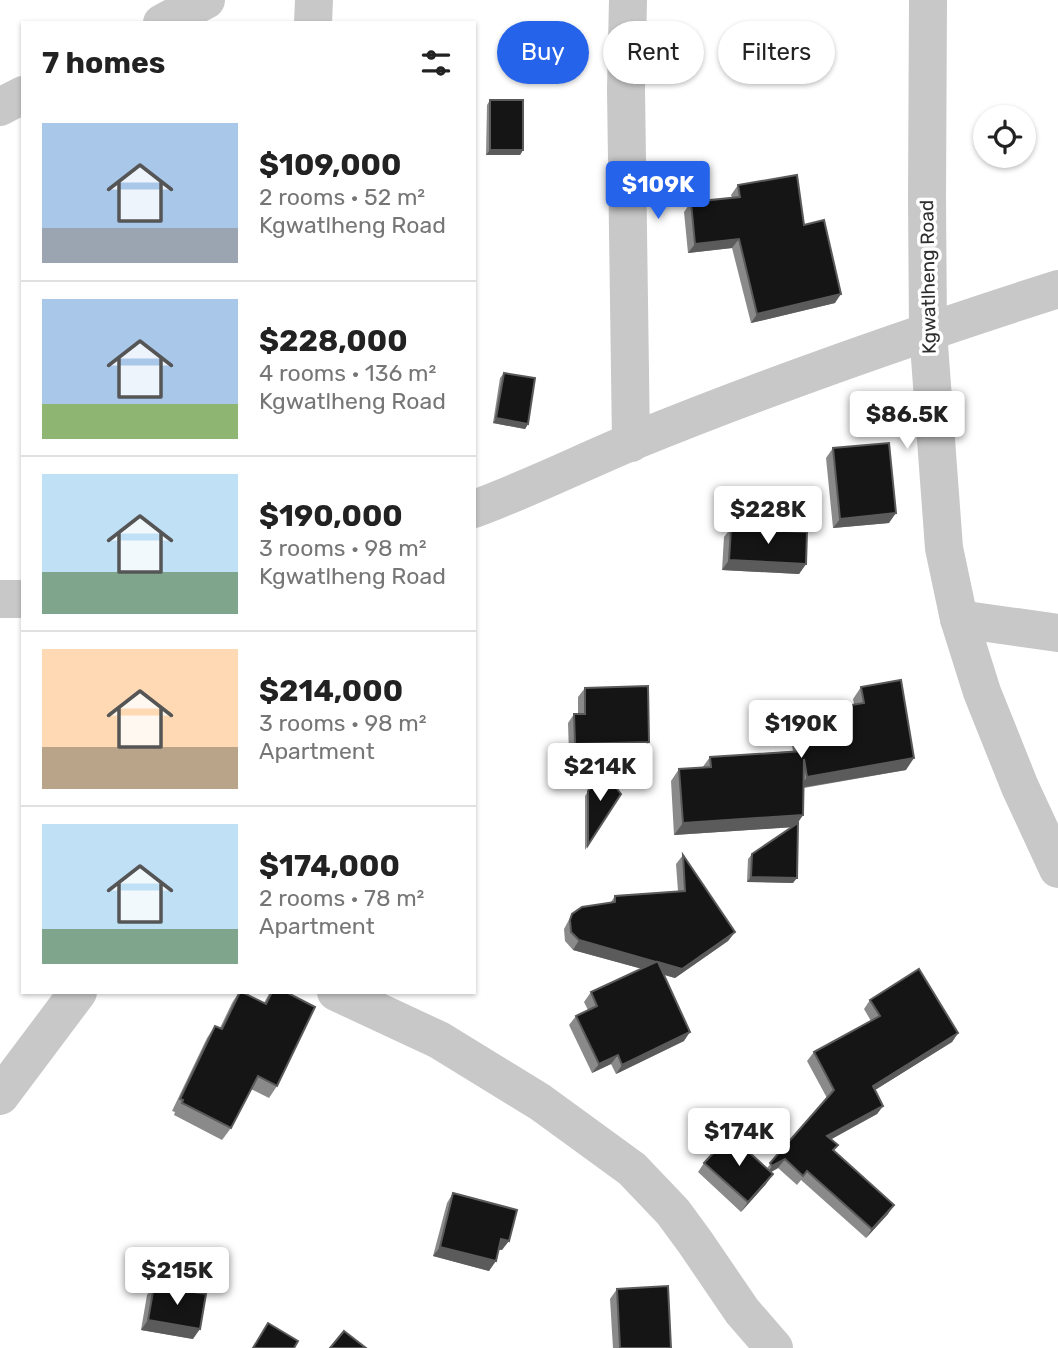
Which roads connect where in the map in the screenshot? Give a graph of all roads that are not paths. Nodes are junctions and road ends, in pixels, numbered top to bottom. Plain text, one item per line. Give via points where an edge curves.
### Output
1 (206, 0) edge
2 (314, 0) edge
3 (628, 0) edge
4 (928, 0) edge
5 (166, 21) edge
6 (313, 21) edge
7 (21, 96) edge
8 (0, 107) edge
9 (1058, 289) edge
10 (928, 331) junction
11 (631, 443) junction
12 (476, 508) edge
13 (21, 598) edge
14 (0, 599) edge
15 (959, 619) junction
16 (1058, 633) edge
17 (1058, 869) edge
18 (76, 994) edge
19 (340, 994) edge
20 (0, 1096) edge
21 (774, 1348) edge

1 - 5 street
2 - 6 street
3 - 11 street
4 - 10 street, Kgwatlheng Road
7 - 8 street
9 - 10 street
10 - 11 street
10 - 15 street, Kgwatlheng Road via 944,548
11 - 12 street
13 - 14 street
15 - 16 street
15 - 17 street, Kgwatlheng Road via 982,692
18 - 20 street
19 - 21 street via 439,1040 540,1102 632,1169 673,1212 742,1311

